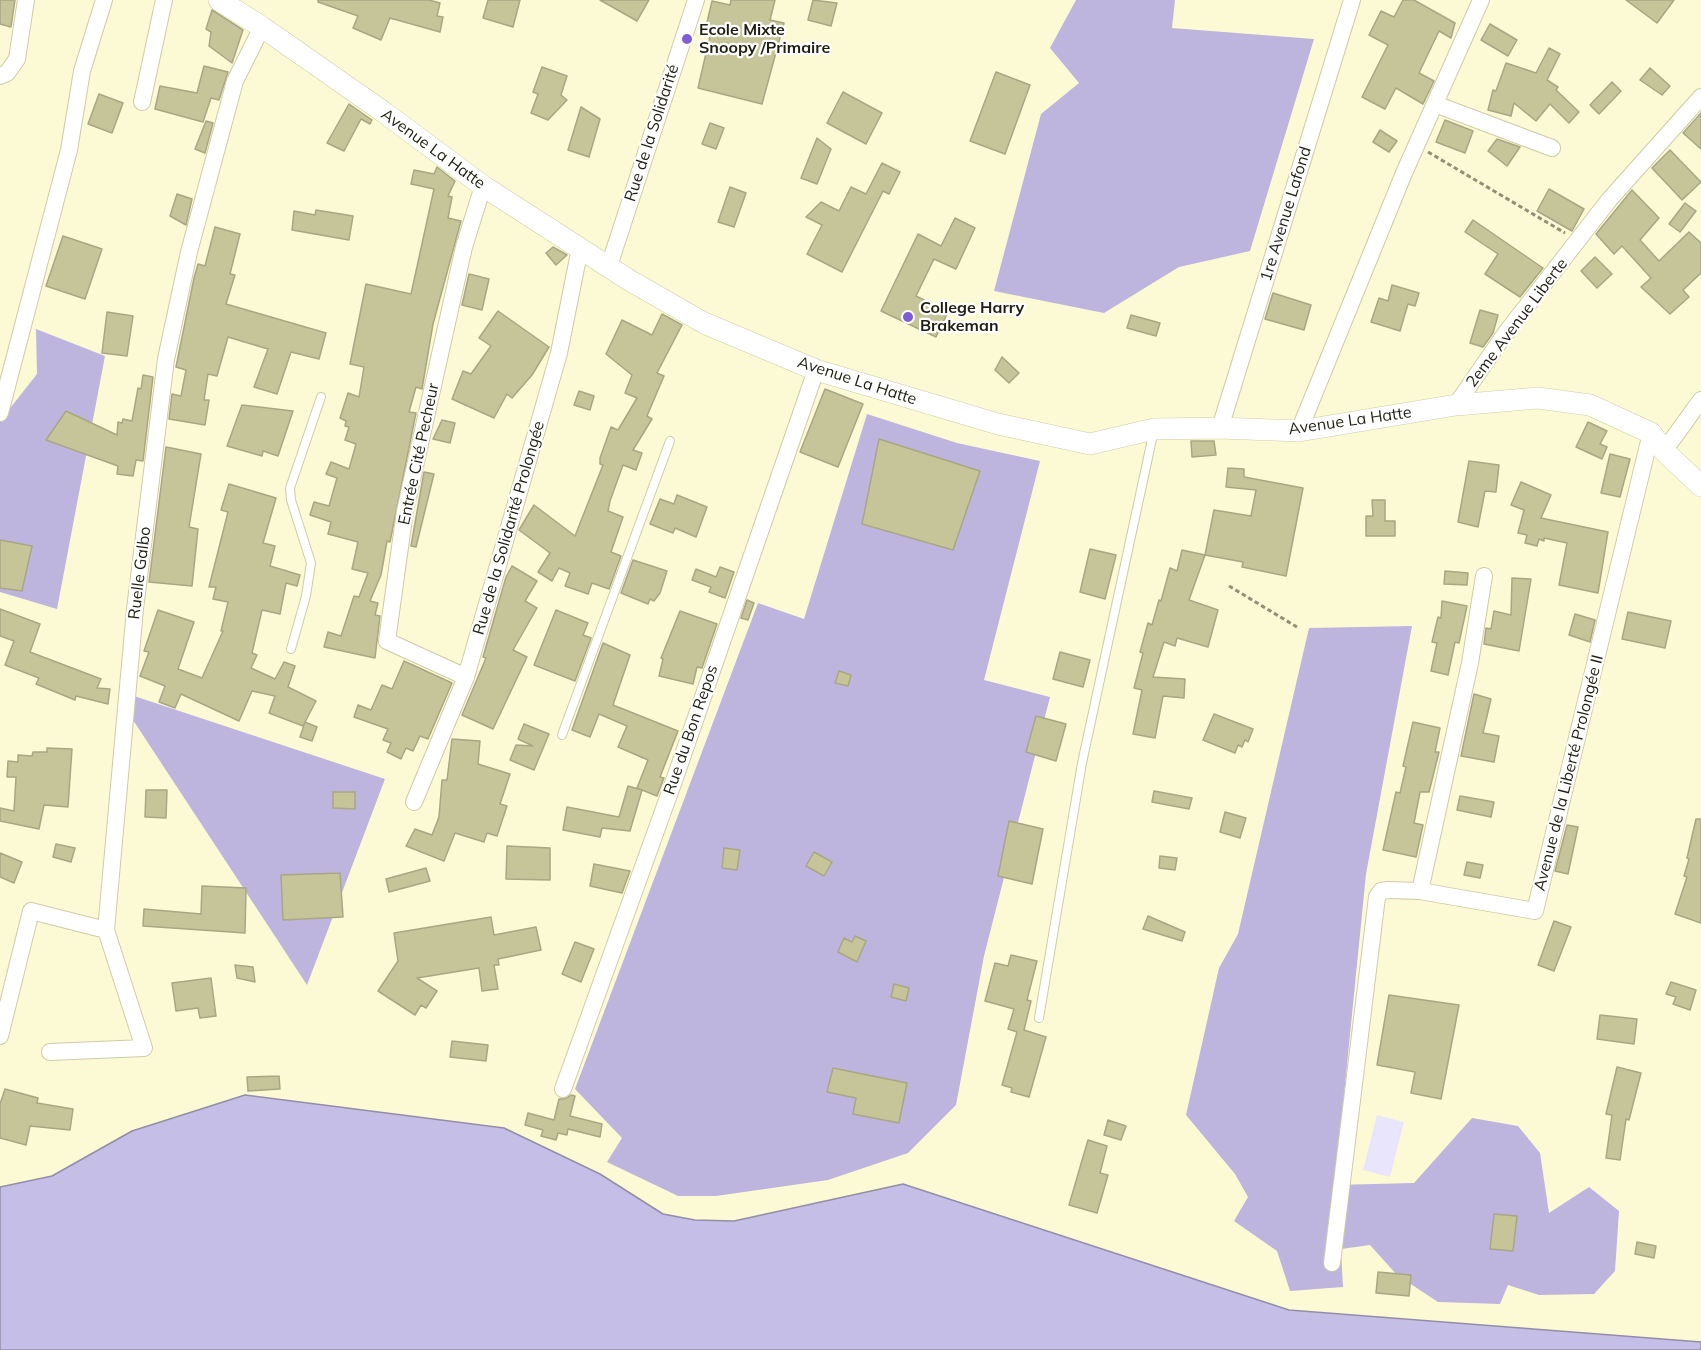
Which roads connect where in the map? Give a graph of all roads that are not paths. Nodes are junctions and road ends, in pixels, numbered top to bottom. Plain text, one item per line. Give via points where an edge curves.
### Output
1 (26, 0) edge
2 (104, 0) edge
3 (165, 0) edge
4 (219, 0) edge
5 (696, 0) edge
6 (1352, 0) edge
7 (1481, 0) edge
8 (262, 27) junction
9 (0, 76) edge
10 (1701, 97) edge
11 (142, 102) dead end
12 (1435, 104) junction
13 (1552, 148) dead end
14 (483, 186) junction
15 (580, 248) junction
16 (609, 266) junction
17 (816, 370) junction
18 (321, 397) dead end
19 (1701, 400) edge
20 (1456, 405) junction
21 (0, 413) edge
22 (1220, 428) junction
23 (1154, 429) junction
24 (1299, 431) junction
25 (1652, 432) junction
26 (670, 441) dead end
27 (1664, 451) junction
28 (1701, 486) edge
29 (1484, 576) dead end
30 (291, 649) dead end
31 (466, 677) junction
32 (562, 735) dead end
33 (414, 802) dead end
34 (1420, 891) junction
35 (106, 930) junction
36 (1039, 1018) dead end
37 (0, 1036) edge
38 (50, 1052) dead end
39 (563, 1089) dead end
40 (1332, 1263) dead end

1 - 9 street via 17,58 12,68
2 - 21 street via 82,71 69,150
3 - 11 street
4 - 8 street, Avenue La Hatte
5 - 16 street, Rue de la Solidarité
6 - 22 street, 1re Avenue Lafond
7 - 12 street
8 - 14 street, Avenue La Hatte
8 - 35 street, Ruelle Galbo via 235,81 189,252 166,359 135,609
10 - 20 street, 2eme Avenue Liberte via 1609,200 1505,334
12 - 13 street
12 - 24 street
14 - 15 street, Avenue La Hatte
14 - 31 street, Entrée Cité Pecheur via 464,247 405,511 387,641
15 - 16 street, Avenue La Hatte
15 - 31 street, Rue de la Solidarité Prolongée via 559,353
16 - 17 street, Avenue La Hatte via 704,323
17 - 23 street, Avenue La Hatte via 998,424 1090,444
17 - 39 street, Rue du Bon Repos
18 - 30 lane via 290,488 311,563
19 - 27 street
20 - 24 street, Avenue La Hatte
20 - 25 street, Avenue La Hatte via 1538,398 1590,405
22 - 23 street, Avenue La Hatte
22 - 24 street, Avenue La Hatte
23 - 36 lane via 1082,763
25 - 27 street
25 - 34 street, Avenue de la Liberté Prolongée II via 1535,911
26 - 32 lane
27 - 28 street
29 - 34 street via 1470,663
31 - 33 street, Rue de la Solidarité Prolongée
34 - 40 street, Avenue de la Liberté Prolongée II via 1388,890 1377,897
35 - 37 street via 31,911
35 - 38 street via 144,1048

